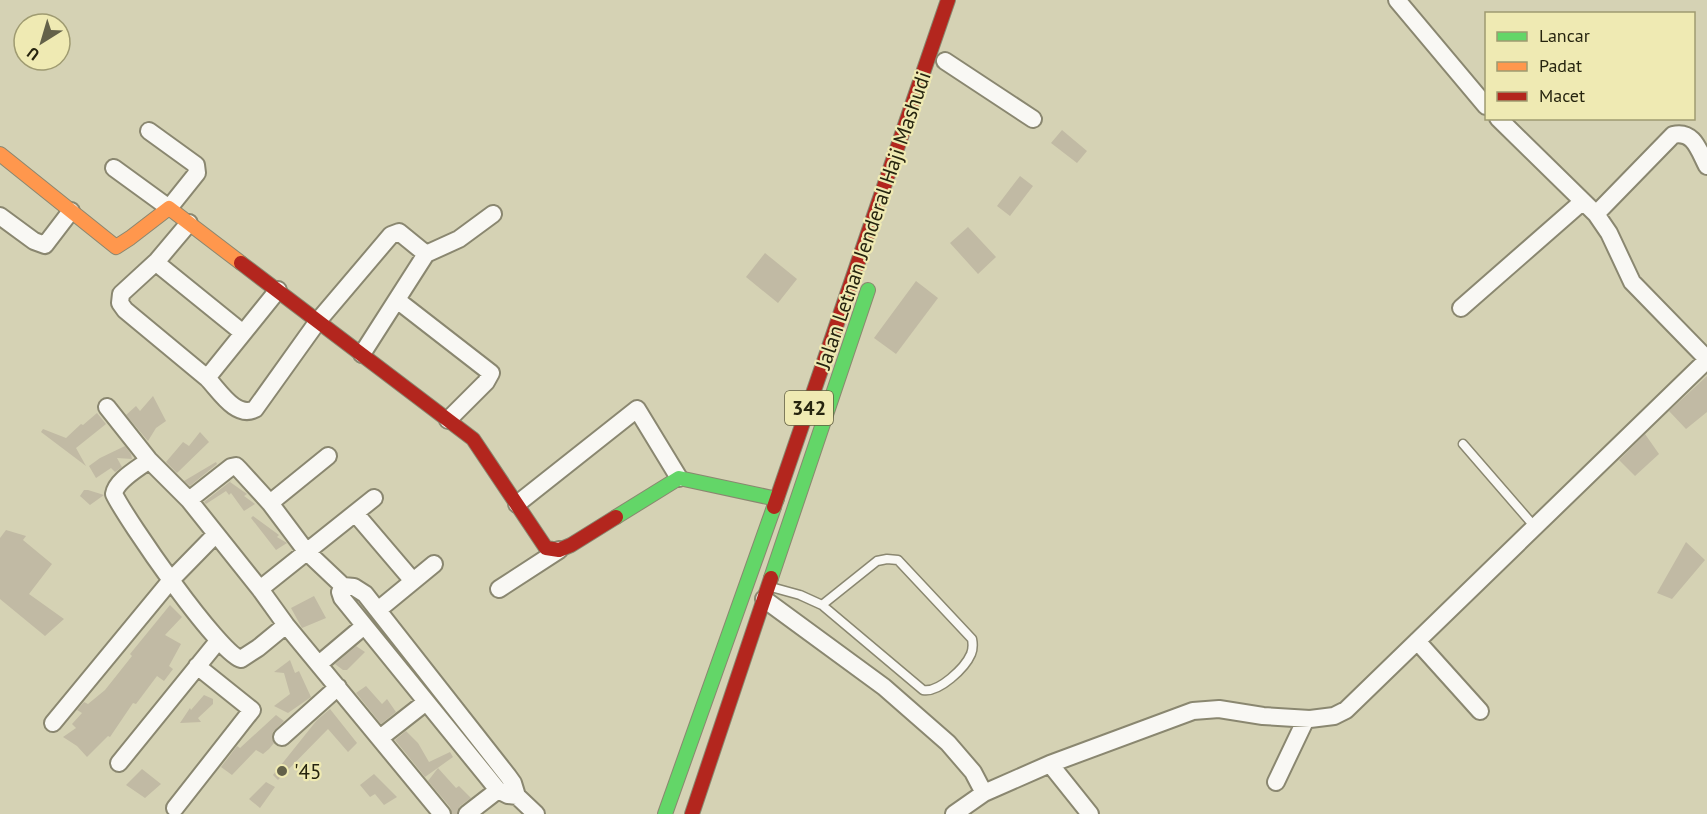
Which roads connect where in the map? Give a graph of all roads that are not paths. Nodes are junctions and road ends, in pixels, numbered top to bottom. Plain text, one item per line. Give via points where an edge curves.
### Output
1 (948, 0) edge
2 (1397, 0) edge
3 (945, 62) dead end
4 (1485, 105) edge
5 (1033, 119) dead end
6 (1500, 120) edge
7 (149, 131) dead end
8 (0, 154) edge
9 (1707, 166) edge
10 (114, 168) dead end
11 (1582, 202) junction
12 (169, 208) junction
13 (71, 211) junction
14 (493, 214) dead end
15 (1596, 214) junction
16 (0, 216) edge
17 (189, 223) junction
18 (426, 254) junction
19 (157, 261) junction
20 (874, 273) dead end
21 (278, 290) junction
22 (397, 300) junction
23 (1461, 308) dead end
24 (318, 321) junction
25 (243, 333) junction
26 (362, 354) junction
27 (1707, 359) edge
28 (207, 378) junction
29 (108, 407) dead end
30 (448, 420) junction
31 (1463, 444) dead end
32 (328, 456) dead end
33 (149, 460) junction
34 (679, 478) junction
35 (374, 498) dead end
36 (777, 499) junction
37 (189, 500) junction
38 (270, 503) junction
39 (517, 504) junction
40 (355, 513) junction
41 (1535, 527) junction
42 (216, 534) junction
43 (559, 550) junction
44 (306, 551) junction
45 (434, 564) dead end
46 (749, 579) junction
47 (171, 580) junction
48 (413, 581) junction
49 (343, 586) junction
50 (260, 589) junction
51 (499, 590) dead end
52 (766, 593) junction
53 (822, 605) junction
54 (378, 610) junction
55 (286, 625) junction
56 (364, 626) junction
57 (218, 640) junction
58 (1417, 641) junction
59 (319, 664) junction
60 (197, 666) junction
61 (338, 687) junction
62 (426, 702) junction
63 (1480, 711) dead end
64 (1306, 719) junction
65 (52, 723) dead end
66 (282, 737) dead end
67 (380, 738) junction
68 (119, 764) dead end
69 (1050, 764) junction
70 (1276, 782) dead end
71 (498, 790) junction
72 (984, 793) junction
73 (517, 796) junction
74 (175, 808) dead end
75 (442, 814) edge
76 (467, 814) edge
77 (536, 814) edge
78 (665, 814) edge
79 (692, 814) edge
80 (954, 814) edge
81 (1090, 814) edge

1 - 36 main road, Jalan Letnan Jenderal Haji Mashudi / 342
2 - 4 street
3 - 5 street
6 - 11 street
7 - 12 street via 196,165 197,173
8 - 13 main road
9 - 15 street via 1689,136 1673,135
10 - 12 street
11 - 15 street
11 - 23 street
12 - 13 main road via 131,240 116,247
12 - 17 main road
13 - 16 street via 45,245
14 - 18 street via 459,239
15 - 27 street via 1632,282
17 - 19 street
17 - 21 main road
18 - 22 street
18 - 24 street via 399,232 391,235
19 - 25 street
19 - 28 street via 121,294 120,303
20 - 52 main road, Jalan Letnan Jenderal Haji Mashudi / 342
21 - 24 main road
21 - 25 street
22 - 26 street
22 - 30 street via 491,373
24 - 26 main road
24 - 28 street via 255,409 239,411
25 - 28 street
26 - 30 main road
27 - 41 street
29 - 33 street
30 - 39 main road via 473,439
31 - 41 lane
32 - 38 street
33 - 37 street
33 - 47 street via 119,483 114,494
34 - 36 main road
34 - 39 street via 637,409
34 - 43 main road
35 - 40 street
36 - 46 main road, Jalan Letnan Jenderal Haji Mashudi / 342
37 - 38 street via 234,466
37 - 42 street
38 - 44 street
39 - 43 main road via 546,548
40 - 44 street
40 - 48 street
41 - 58 street
42 - 47 street
42 - 50 street
43 - 51 street
44 - 49 street
44 - 50 street
45 - 48 street
46 - 52 lane
46 - 78 main road, Jalan Letnan Jenderal Haji Mashudi / 342
47 - 57 street
47 - 65 street
48 - 54 street
49 - 54 street via 358,589
49 - 56 street via 342,598
50 - 55 street
52 - 53 lane via 800,595
52 - 72 street via 948,743 973,772
52 - 79 main road, Jalan Letnan Jenderal Haji Mashudi / 342
53 - 53 lane via 923,690 930,692 939,687 971,656 972,639 898,560 877,561
54 - 73 street via 508,776
55 - 57 street via 241,659 231,655
55 - 59 street
56 - 59 street
56 - 62 street
57 - 60 street
58 - 63 street
58 - 64 street via 1346,710 1324,719
59 - 61 street
60 - 68 street
60 - 74 street via 252,710
61 - 66 street
61 - 67 street
62 - 67 street
62 - 71 street
64 - 69 street via 1193,711
64 - 70 street
67 - 75 street
69 - 72 street
69 - 81 street
71 - 73 street
71 - 76 street
72 - 80 street
73 - 77 street

